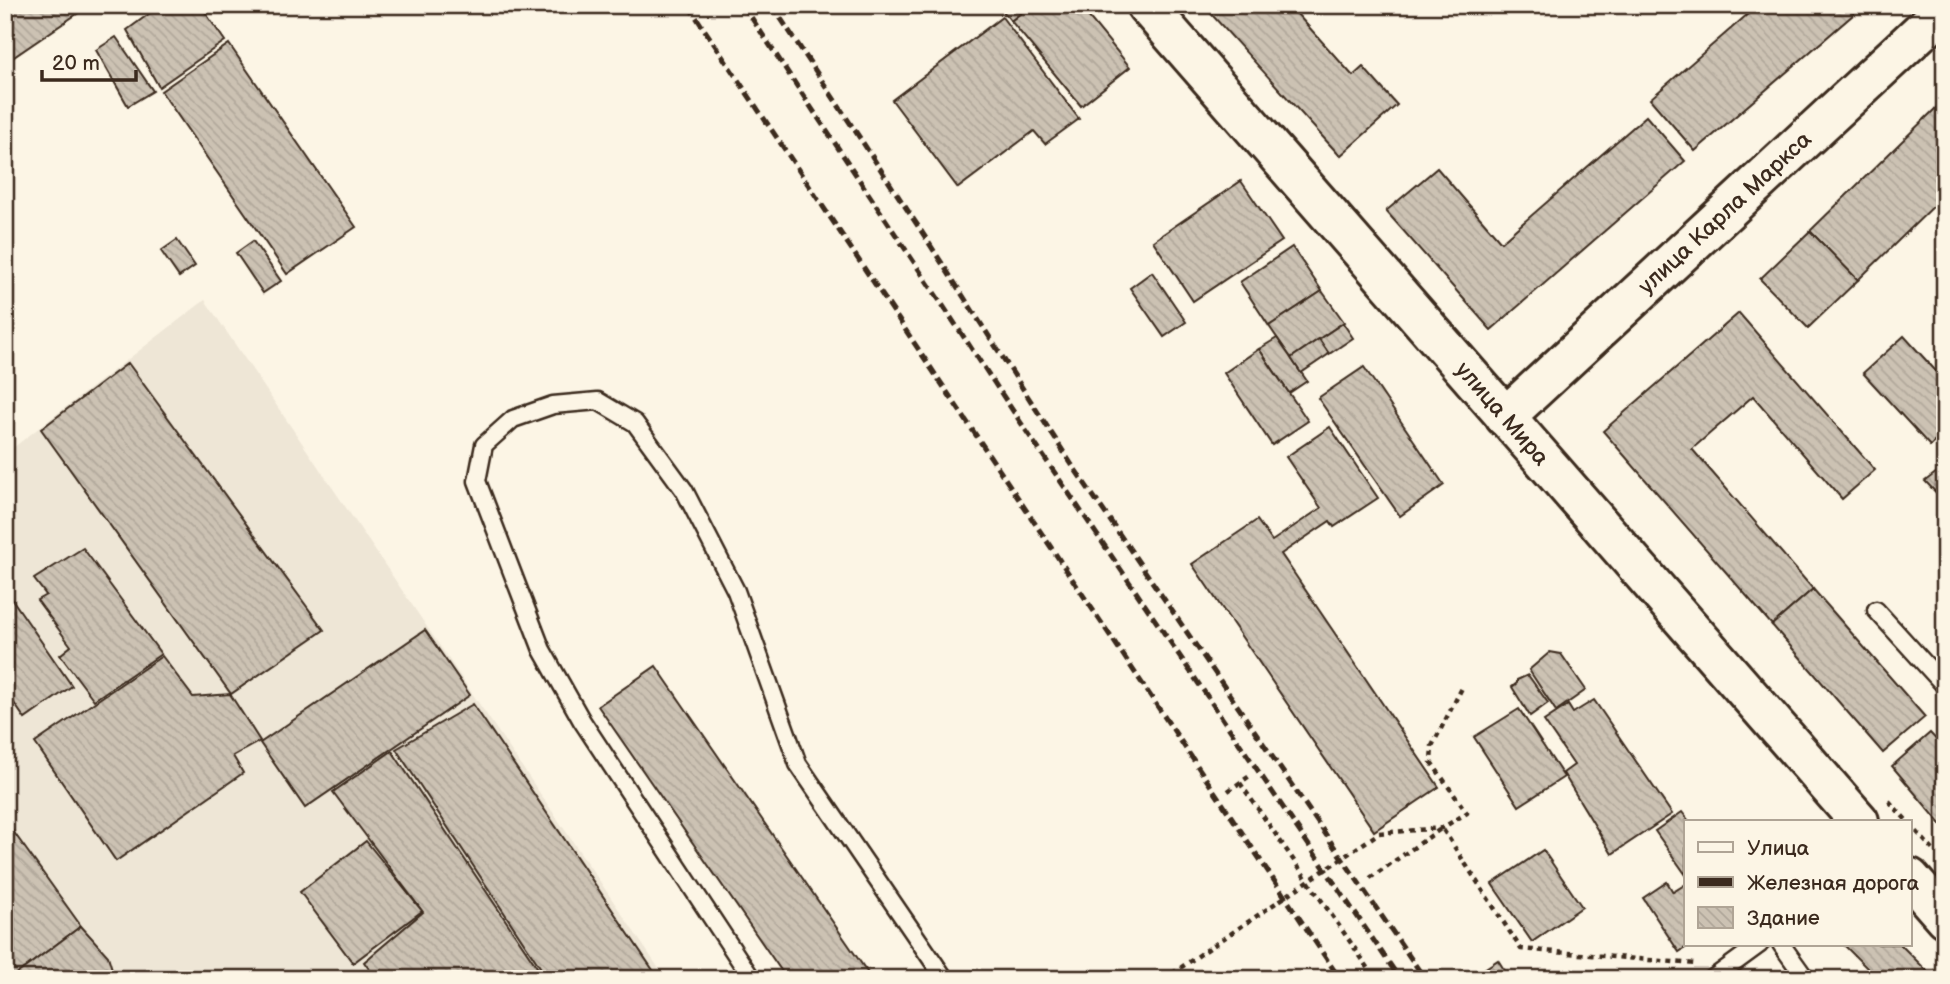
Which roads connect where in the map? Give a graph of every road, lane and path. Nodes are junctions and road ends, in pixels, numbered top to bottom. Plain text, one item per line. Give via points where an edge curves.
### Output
1 (1146, 5) edge
2 (1945, 9) edge
3 (1505, 417) junction
4 (1876, 610) dead end
5 (1945, 686) edge
6 (1462, 688) dead end
7 (1251, 775) dead end
8 (1240, 783) junction
9 (1228, 791) dead end
10 (1858, 820) edge
11 (1442, 828) junction
12 (1912, 830) edge
13 (1923, 866) edge
14 (1370, 878) dead end
15 (1308, 881) junction
16 (1945, 918) edge
17 (1757, 946) edge
18 (1782, 946) edge
19 (1699, 965) dead end
20 (752, 979) edge
21 (945, 979) edge
22 (1164, 979) edge
23 (1376, 979) edge
24 (1712, 979) edge
25 (1806, 979) edge

1 - 3 main road, улица Мира
2 - 3 main road, улица Карла Маркса
3 - 10 main road, улица Мира
4 - 5 lane
6 - 11 path via 1430,754 1466,813
7 - 8 path
8 - 9 path
8 - 15 path
11 - 14 path
11 - 15 path, bridge via 1379,833
11 - 19 path via 1521,949
12 - 13 path
13 - 16 main road
15 - 22 path, bridge
15 - 23 path
17 - 24 lane
18 - 25 lane
20 - 21 lane via 582,721 542,650 477,481 484,444 513,419 553,405 598,401 635,423 684,490 736,591 798,764

